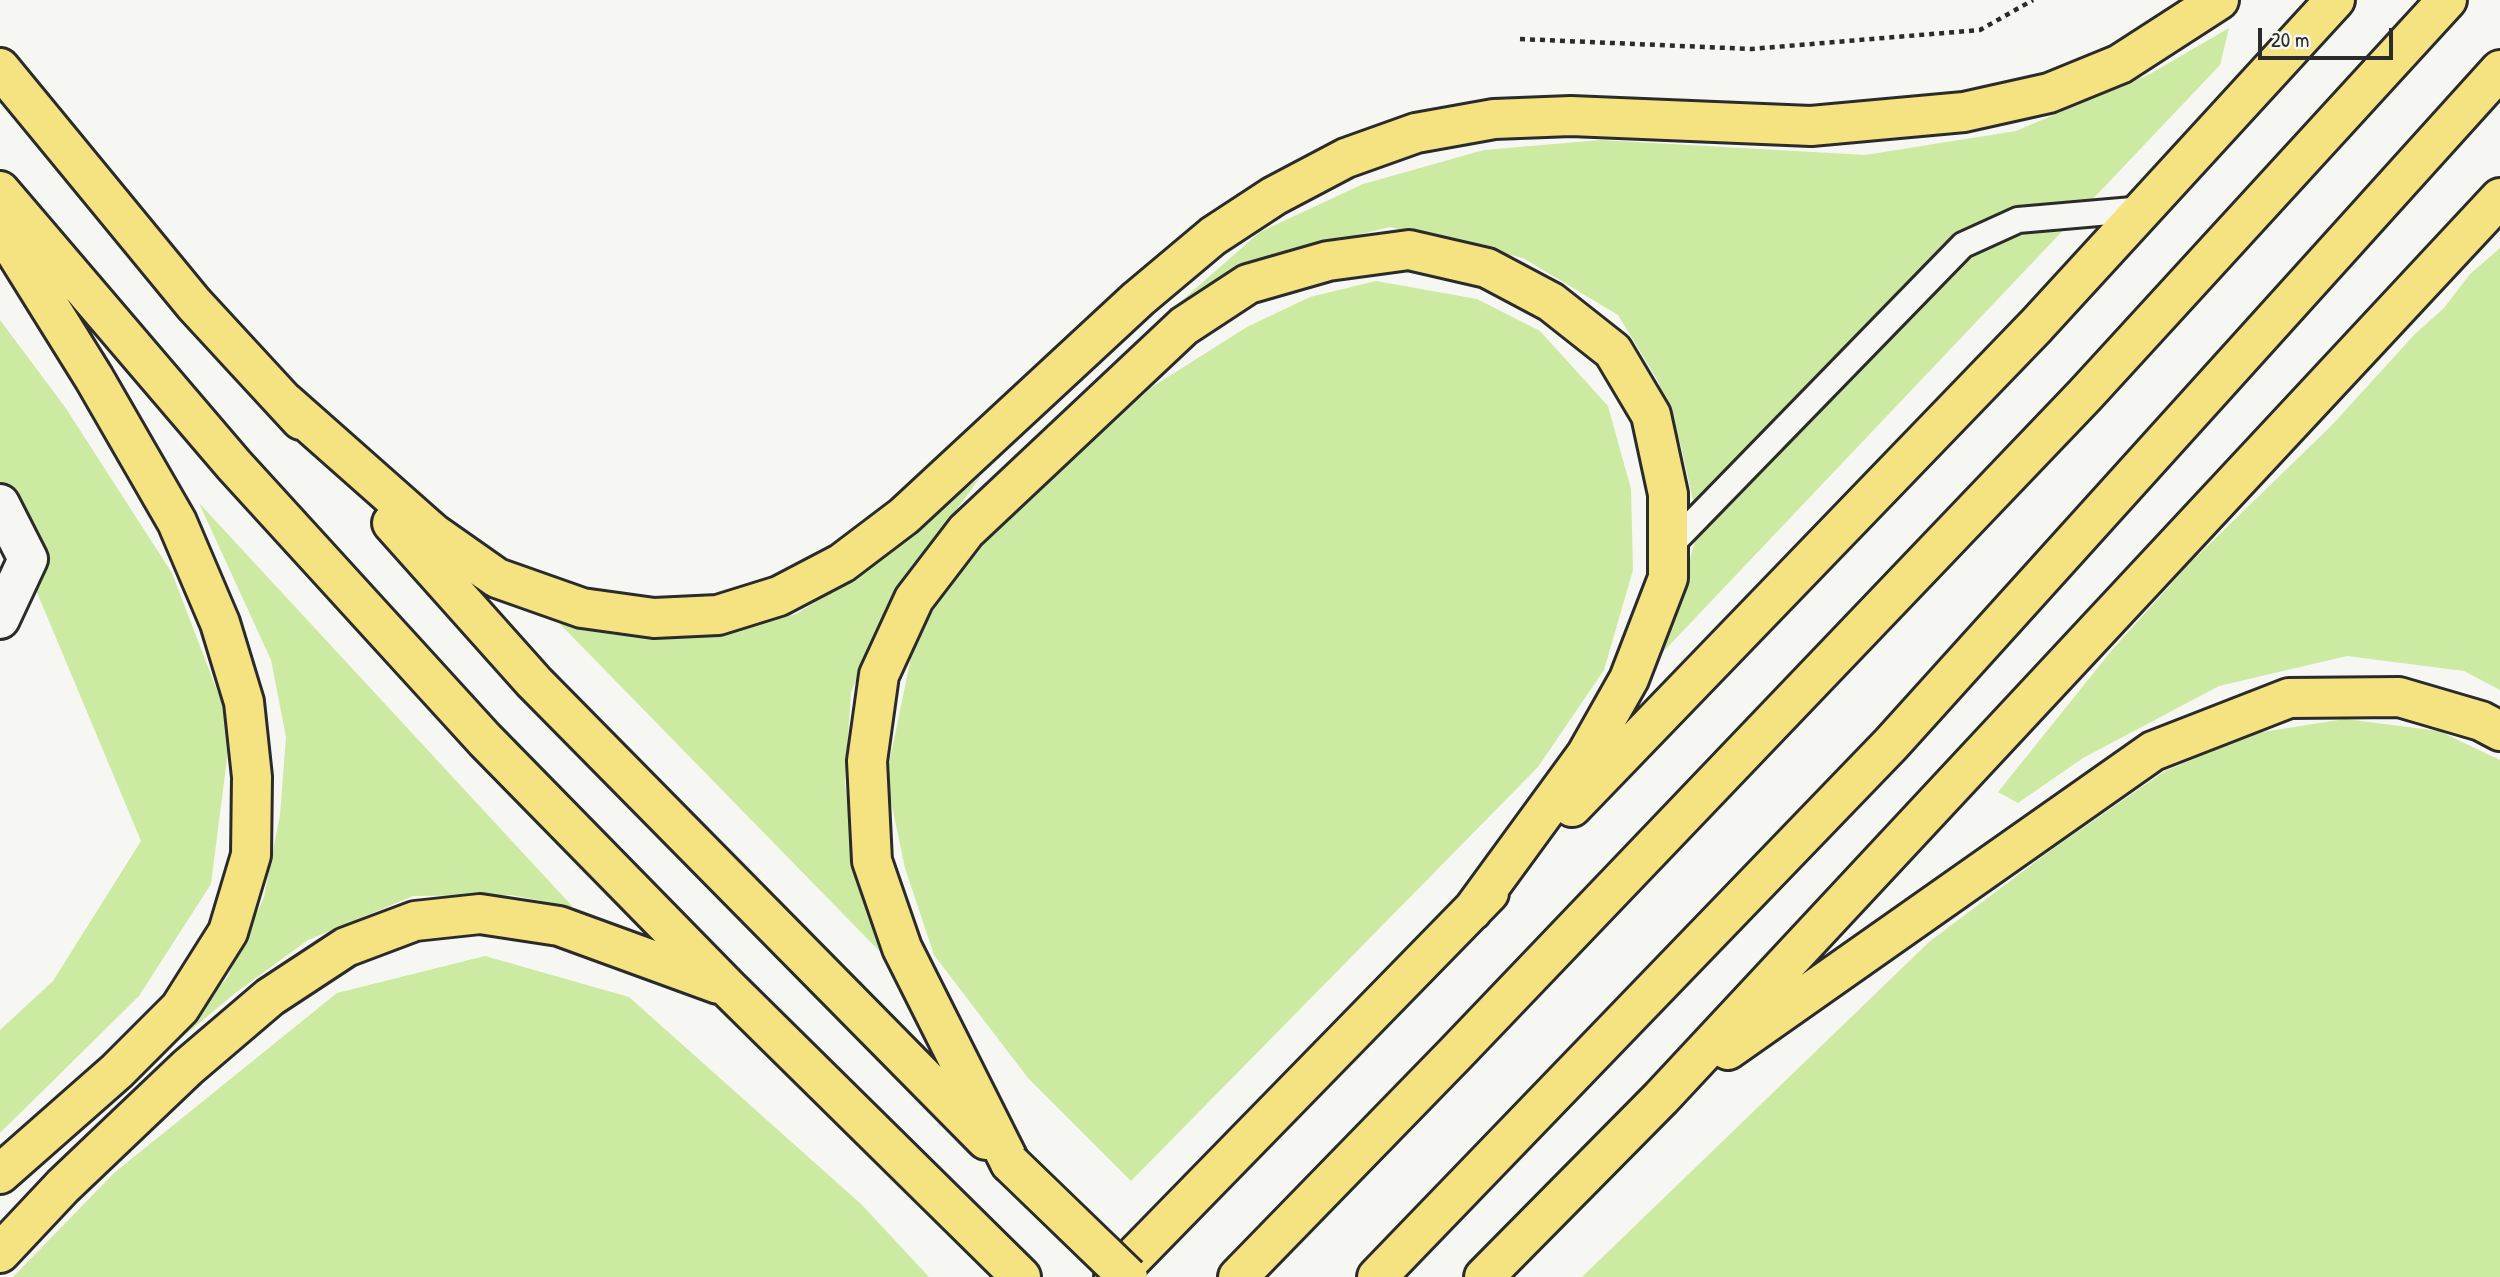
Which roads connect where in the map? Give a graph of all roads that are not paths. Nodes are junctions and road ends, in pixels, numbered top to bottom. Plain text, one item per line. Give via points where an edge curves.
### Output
1 (2220, 0) edge
2 (2335, 0) edge
3 (2447, 0) edge
4 (0, 68) edge
5 (2500, 71) edge
6 (0, 191) edge
7 (2500, 198) edge
8 (2144, 209) junction
9 (0, 227) edge
10 (285, 402) junction
11 (0, 504) edge
12 (1668, 548) junction
13 (0, 619) edge
14 (2500, 731) edge
15 (1472, 911) junction
16 (728, 988) junction
17 (1661, 1098) junction
18 (968, 1104) junction
19 (0, 1174) edge
20 (0, 1253) edge
21 (1021, 1277) edge
22 (1114, 1277) edge
23 (1128, 1277) edge
24 (1237, 1277) edge
25 (1377, 1277) edge
26 (1484, 1277) edge

1 - 10 highway via 2120,64 2049,93 1964,112 1811,126 1571,116 1494,119 1416,133 1346,158 1273,196 1213,236 1138,299 904,516 842,563 779,596 718,615 654,618 582,608 497,579 433,533
2 - 8 highway
3 - 24 highway via 2085,394
4 - 10 highway via 194,304
5 - 25 highway via 1891,744
6 - 16 highway via 234,466 363,609
7 - 17 highway
8 - 12 lane via 2018,219 1963,245
8 - 15 highway
9 - 19 highway via 177,522 220,623 244,702 252,777 251,855 228,932 180,1008
10 - 18 highway via 534,682
11 - 13 street via 28,559
12 - 15 highway via 1668,578 1629,679 1586,755
12 - 18 highway via 1668,494 1651,415 1613,351 1551,302 1487,268 1409,250 1328,261 1248,284 1184,326 966,531 914,598 879,675 867,761 872,861 902,948
14 - 17 highway via 2399,697 2289,698 2153,751
15 - 22 highway
16 - 20 highway via 559,926 480,914 415,921 392,929 346,947 270,997 178,1076
16 - 21 highway
17 - 26 highway
18 - 23 highway, bridge via 1010,1163

